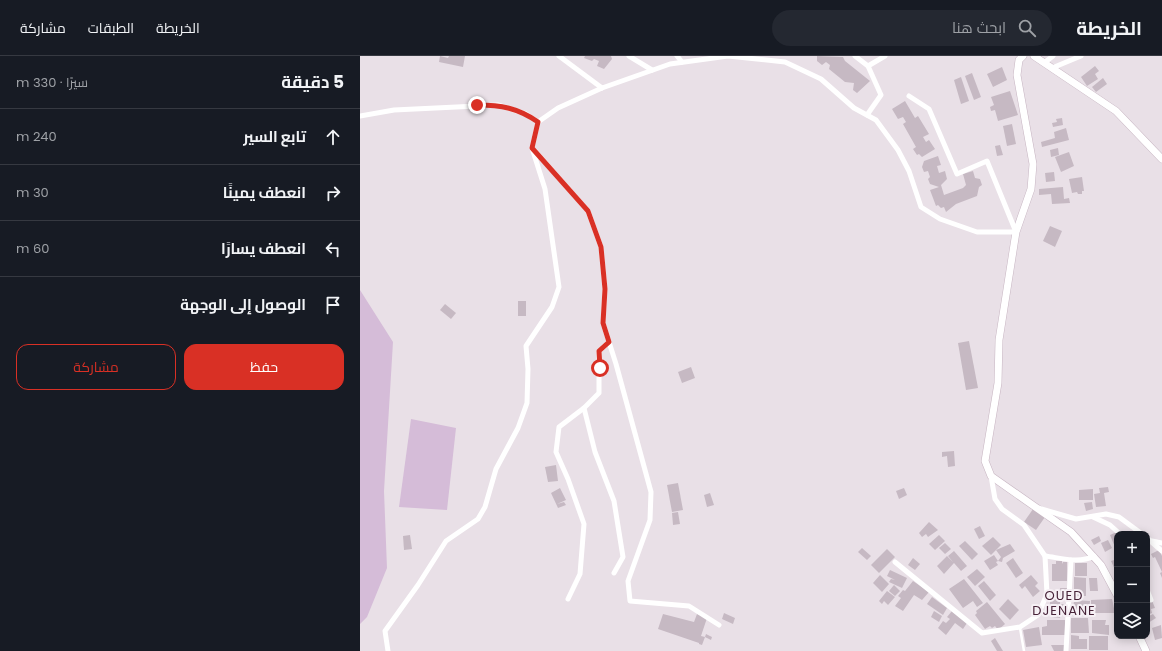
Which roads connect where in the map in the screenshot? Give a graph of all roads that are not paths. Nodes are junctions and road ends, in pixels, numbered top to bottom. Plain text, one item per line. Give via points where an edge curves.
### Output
1 (559, 56) edge
2 (629, 56) edge
3 (677, 56) edge
4 (854, 56) edge
5 (885, 56) edge
6 (1022, 56) edge
7 (1034, 56) edge
8 (1053, 56) edge
9 (1081, 56) edge
10 (771, 58) edge
11 (694, 59) edge
12 (682, 62) junction
13 (1044, 63) junction
14 (868, 66) junction
15 (1052, 68) junction
16 (652, 70) junction
17 (602, 88) junction
18 (909, 96) dead end
19 (867, 115) junction
20 (360, 116) edge
21 (538, 122) junction
22 (532, 148) junction
23 (1162, 159) edge
24 (1016, 232) junction
25 (609, 342) junction
26 (584, 408) junction
27 (991, 476) junction
28 (1034, 506) junction
29 (1093, 517) junction
30 (1117, 531) edge
31 (1138, 531) edge
32 (1150, 540) edge
33 (1150, 541) edge
34 (1162, 543) edge
35 (1162, 551) edge
36 (1045, 556) junction
37 (1094, 556) junction
38 (1071, 560) junction
39 (895, 562) dead end
40 (614, 573) dead end
41 (1114, 589) edge
42 (568, 599) dead end
43 (720, 625) dead end
44 (1020, 627) junction
45 (1140, 639) edge
46 (388, 651) edge
47 (1024, 651) edge
48 (1066, 651) edge
49 (1146, 651) edge

1 - 17 street
2 - 16 street
3 - 12 street
4 - 14 street
5 - 14 street
6 - 24 main road via 1017,75 1033,164 1031,189
7 - 13 main road
8 - 13 street
9 - 15 street
10 - 11 street via 728,56
10 - 19 street via 821,79 854,108
11 - 12 street
12 - 16 street
13 - 15 main road
14 - 19 street via 881,95
15 - 23 main road via 1116,111
16 - 17 street
17 - 21 street via 558,108
18 - 24 street via 929,109 957,174 987,161
19 - 24 street via 876,120 898,150 909,170 921,207 940,219 976,232
20 - 21 street via 394,110 498,105 526,114
21 - 22 street
22 - 25 street via 588,211 601,247 605,289 603,323
22 - 46 street via 545,189 559,287 552,307 526,346 527,404 518,428 496,469 485,507 478,520 446,541 385,631
24 - 27 main road via 999,340 998,383 985,461
25 - 26 street via 599,351 599,393
25 - 43 street via 651,492 650,520 628,581 630,601 689,606
26 - 40 street via 595,452 614,501 623,557
26 - 42 street via 559,427 556,452 584,524 580,574
27 - 28 main road
27 - 36 street via 995,499 1002,509 1024,525
28 - 29 street via 1076,519
28 - 37 main road via 1071,532
29 - 30 street
29 - 31 street via 1106,514 1119,517
32 - 34 street
33 - 35 street
36 - 38 street
36 - 44 street via 1047,594 1038,615
37 - 38 street
37 - 41 main road
38 - 48 street
39 - 44 street via 982,633
44 - 47 lane
45 - 49 main road

